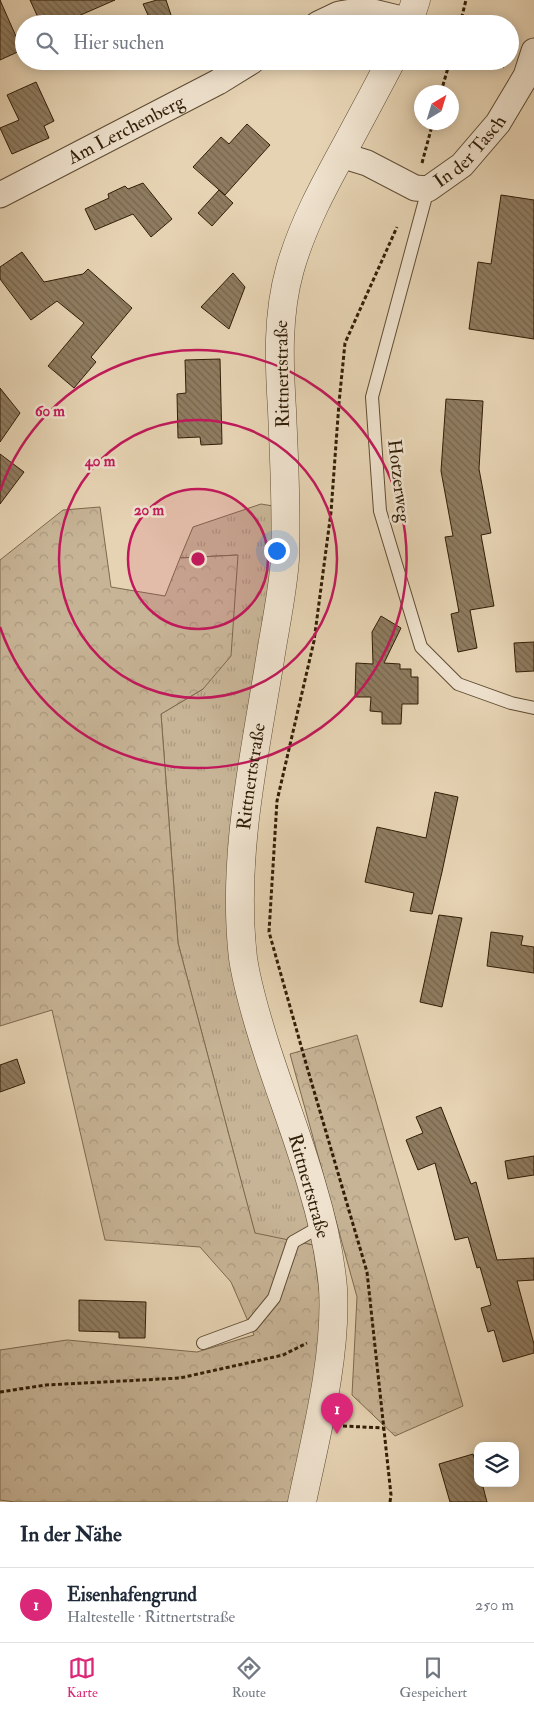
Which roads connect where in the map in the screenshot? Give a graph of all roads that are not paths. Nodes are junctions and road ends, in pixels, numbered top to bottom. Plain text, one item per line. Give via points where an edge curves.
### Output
1 (337, 15) edge
2 (411, 15) edge
3 (534, 51) edge
4 (237, 70) edge
5 (386, 70) edge
6 (527, 88) edge
7 (341, 154) junction
8 (422, 189) junction
9 (0, 195) edge
10 (534, 708) edge
11 (323, 1225) junction
12 (203, 1343) dead end
13 (302, 1502) edge

1 - 2 street via 365,10
3 - 6 street, In der Tasch via 526,76
4 - 9 street, Am Lerchenberg
5 - 7 street, Rittnertstraße
6 - 8 street, In der Tasch via 462,165
7 - 8 street, In der Tasch
7 - 11 street, Rittnertstraße via 302,232 289,271 282,307 280,365 285,563 245,821 240,873 242,943 252,1003
8 - 10 lane, Hotzerweg via 418,228 372,397 380,510 421,647 458,684
11 - 12 lane via 293,1242 274,1298 252,1325
11 - 13 street, Rittnertstraße via 333,1291 333,1330

